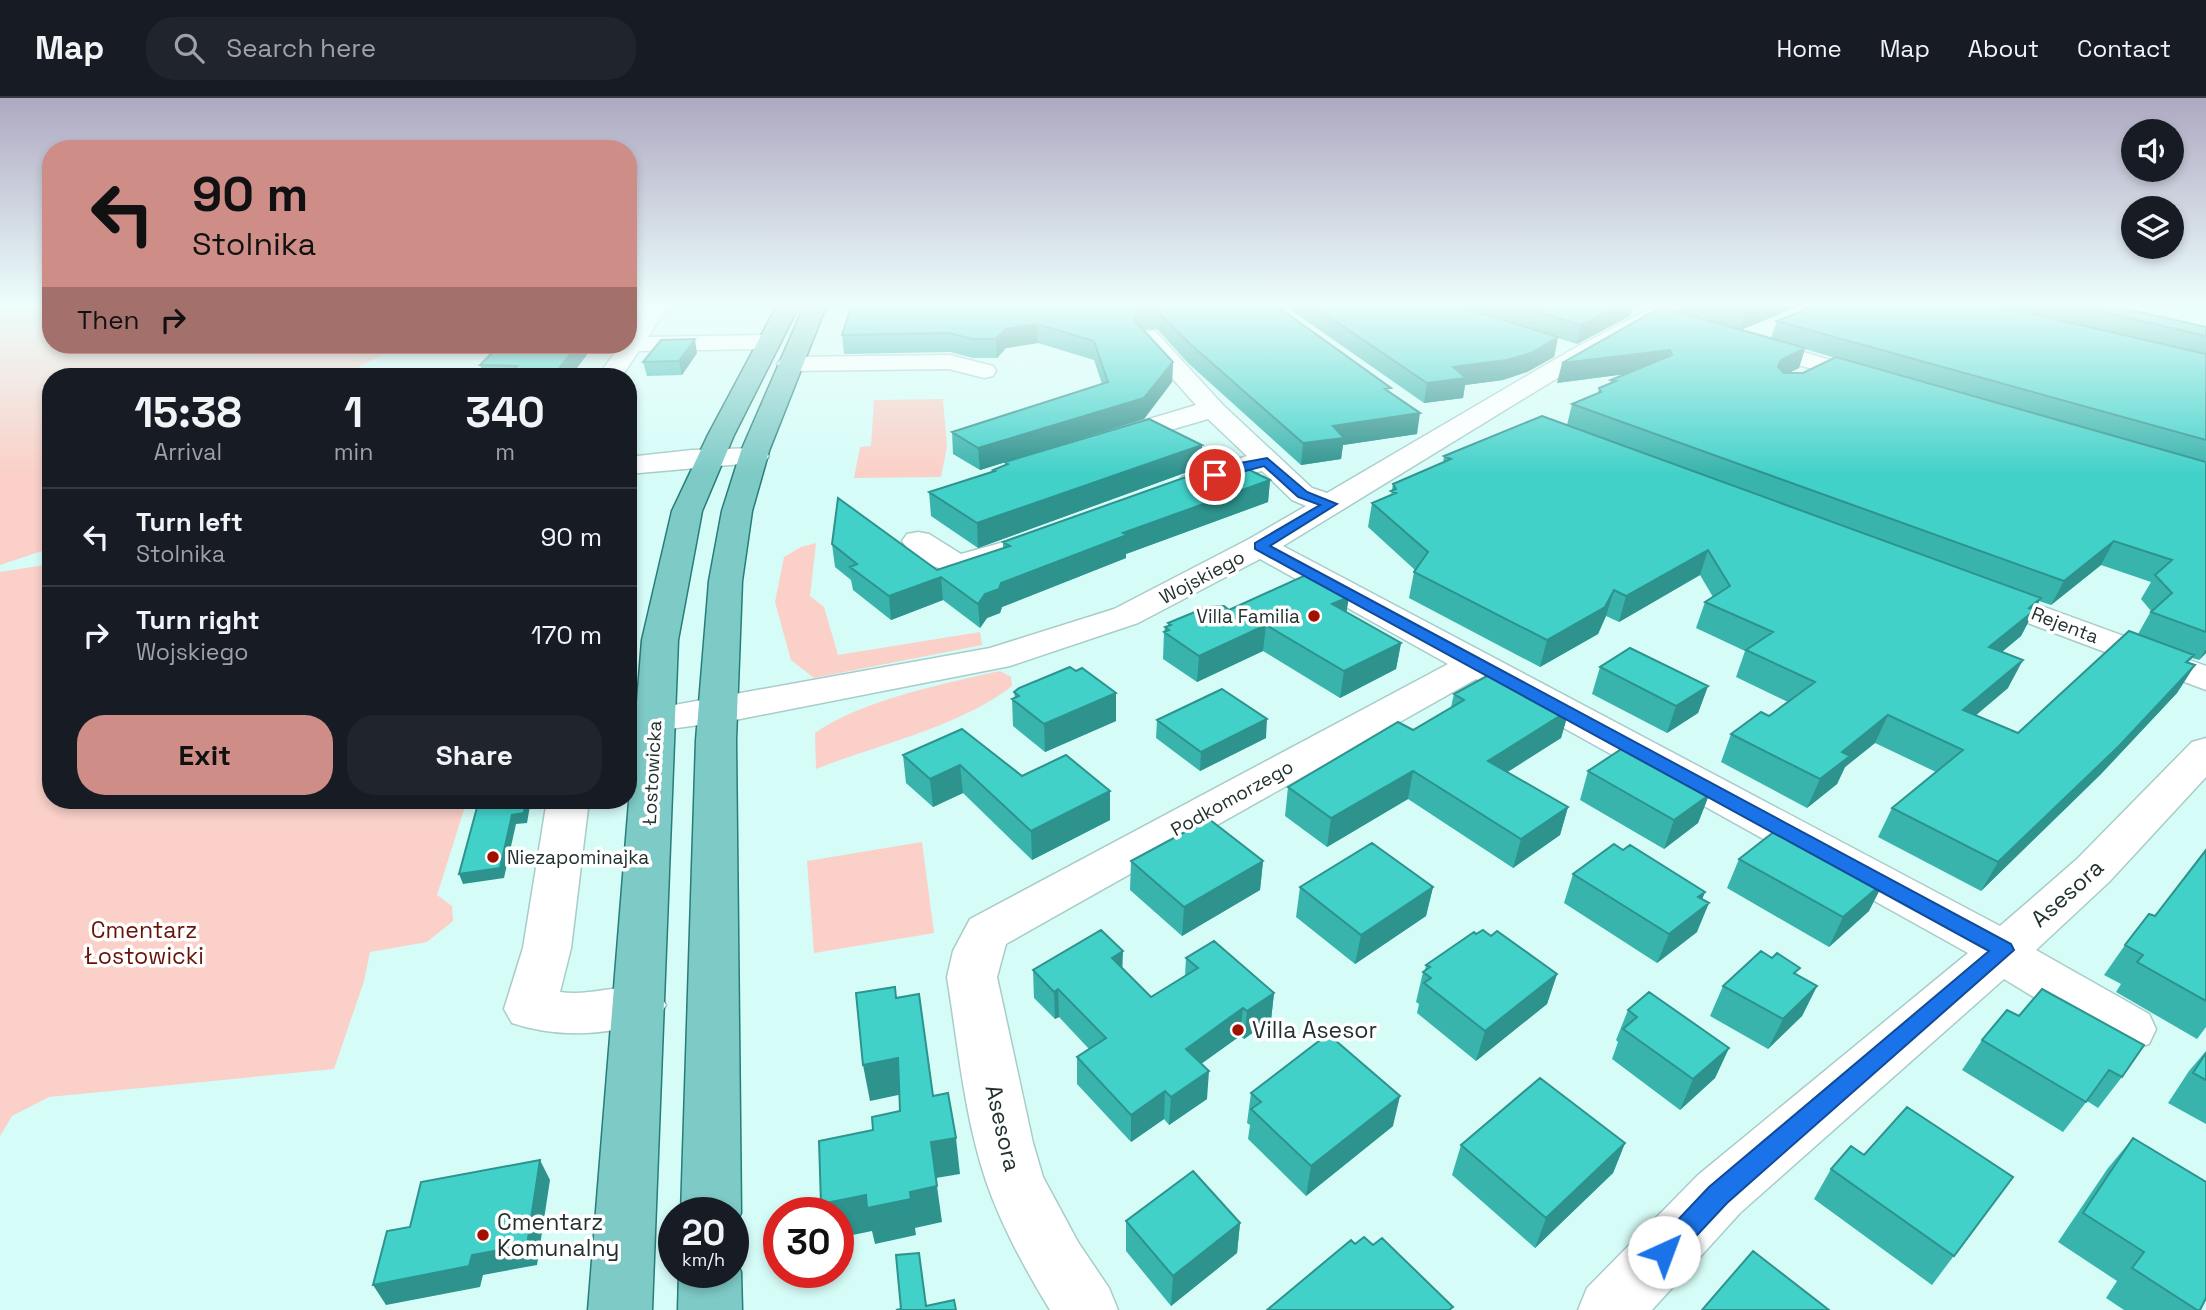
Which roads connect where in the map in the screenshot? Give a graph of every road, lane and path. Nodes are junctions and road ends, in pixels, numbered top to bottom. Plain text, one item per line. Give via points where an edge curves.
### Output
1 (760, 361) edge
2 (791, 361) edge
3 (1174, 361) edge
4 (1555, 361) edge
5 (1808, 361) edge
6 (789, 364) junction
7 (1827, 366) junction
8 (984, 371) dead end
9 (1797, 381) edge
10 (1897, 386) edge
11 (1491, 408) junction
12 (1214, 410) junction
13 (1423, 418) dead end
14 (1522, 420) dead end
15 (1454, 431) junction
16 (1084, 448) edge
17 (755, 456) junction
18 (711, 457) junction
19 (1267, 462) junction
20 (637, 465) edge
21 (1162, 494) edge
22 (1330, 504) junction
23 (918, 541) dead end
24 (1034, 541) edge
25 (1260, 546) junction
26 (1955, 584) edge
27 (1477, 663) junction
28 (2206, 679) edge
29 (718, 710) junction
30 (655, 719) junction
31 (2206, 751) edge
32 (567, 809) edge
33 (987, 932) joint
34 (2004, 950) junction
35 (640, 1005) junction
36 (2130, 1029) dead end
37 (711, 1197) edge
38 (710, 1288) edge
39 (620, 1310) edge
40 (710, 1310) edge
41 (1086, 1310) edge
42 (1610, 1310) edge

1 - 18 main road, Łostowicka
2 - 6 main road
3 - 12 street
4 - 11 street, Wojskiego
5 - 7 street
6 - 8 street via 950,362
6 - 17 main road
7 - 9 street
7 - 10 street
11 - 14 street
11 - 15 street, Wojskiego
12 - 16 street
12 - 19 street
13 - 15 street
15 - 22 street, Wojskiego
17 - 18 street
17 - 29 main road via 731,543
18 - 20 street
18 - 30 main road, Łostowicka via 680,538 660,640
19 - 21 street via 1239,466
19 - 22 street via 1302,494
22 - 25 street, Wojskiego
23 - 24 street via 953,565 970,565
25 - 27 street
25 - 29 street, Wojskiego via 1137,611 1045,645 927,673
26 - 28 street, Rejenta
27 - 33 street, Podkomorzego
27 - 34 street
29 - 30 street, Wojskiego
29 - 37 main road
30 - 35 main road, Łostowicka
31 - 34 street, Asesora via 2161,805 2067,897
32 - 35 street via 547,948 530,1009 577,1015
33 - 41 street, Asesora via 972,977 1004,1143 1016,1183 1056,1263
34 - 36 street via 2026,971
34 - 42 street, Asesora via 1718,1195
35 - 39 main road, Łostowicka
38 - 40 main road

